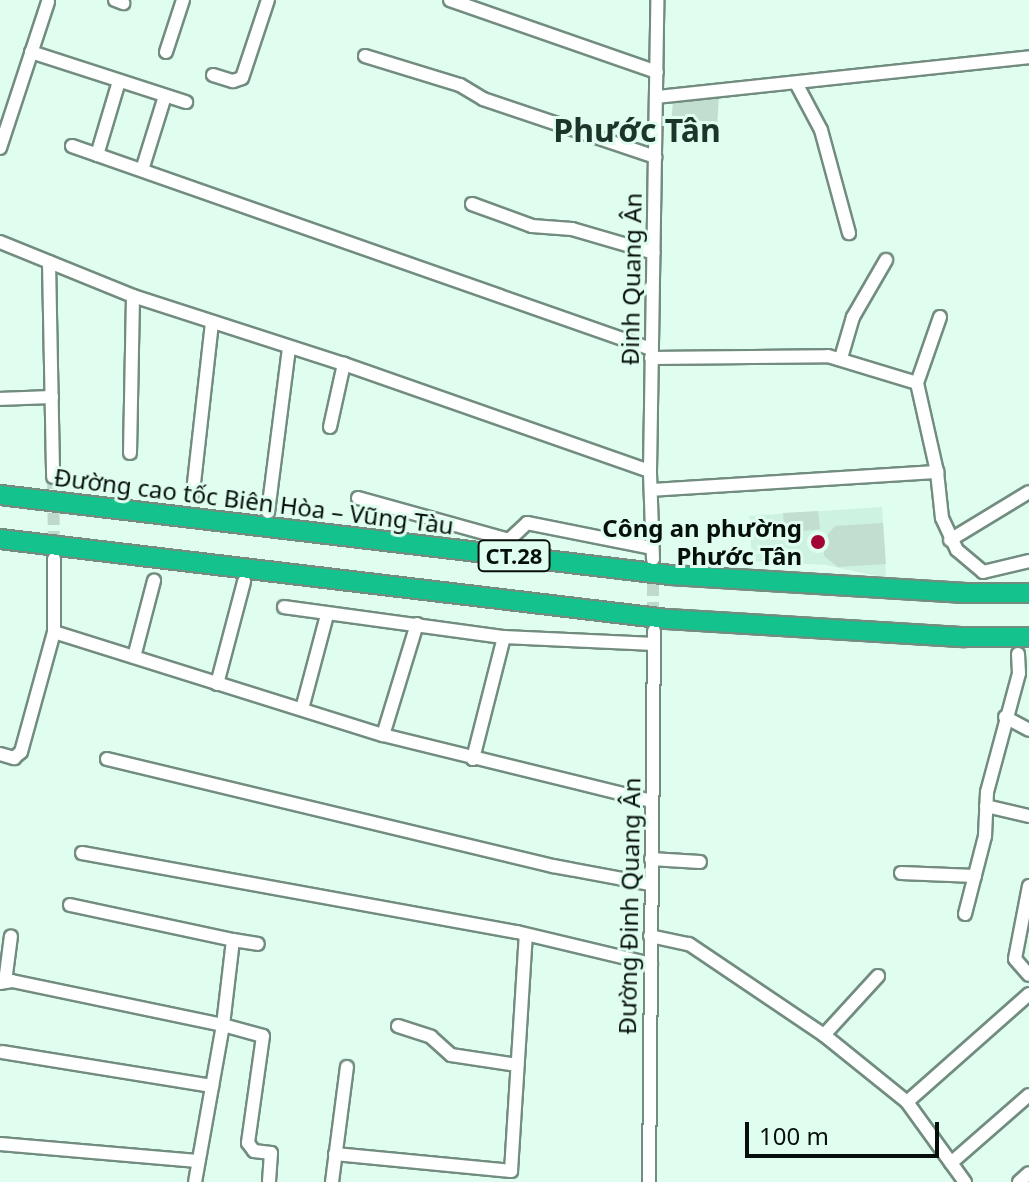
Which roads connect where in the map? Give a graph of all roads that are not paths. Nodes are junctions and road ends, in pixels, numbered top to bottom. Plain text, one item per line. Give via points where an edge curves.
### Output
1 (183, 0) edge
2 (268, 0) edge
3 (450, 0) edge
4 (656, 0) edge
5 (48, 2) dead end
6 (31, 52) junction
7 (166, 52) dead end
8 (365, 56) dead end
9 (1029, 57) edge
10 (657, 72) junction
11 (213, 75) dead end
12 (119, 81) junction
13 (796, 83) junction
14 (165, 96) junction
15 (657, 97) junction
16 (186, 102) dead end
17 (72, 146) dead end
18 (0, 148) edge
19 (97, 155) junction
20 (655, 157) junction
21 (142, 170) junction
22 (472, 204) dead end
23 (849, 233) dead end
24 (0, 242) edge
25 (654, 253) junction
26 (886, 260) dead end
27 (49, 262) junction
28 (133, 296) junction
29 (940, 317) dead end
30 (212, 322) junction
31 (289, 347) junction
32 (651, 354) junction
33 (841, 358) junction
34 (344, 364) junction
35 (917, 383) junction
36 (52, 397) junction
37 (0, 399) edge
38 (330, 427) dead end
39 (130, 453) dead end
40 (650, 471) junction
41 (937, 472) junction
42 (53, 477) tunnel mouth
43 (651, 490) junction
44 (193, 492) dead end
45 (1029, 492) edge
46 (0, 495) edge
47 (358, 498) dead end
48 (268, 512) dead end
49 (0, 539) edge
50 (950, 540) junction
51 (54, 559) tunnel mouth
52 (1029, 561) edge
53 (154, 581) dead end
54 (244, 582) dead end
55 (1029, 593) edge
56 (284, 607) dead end
57 (327, 615) junction
58 (417, 624) junction
59 (54, 632) junction
60 (504, 637) junction
61 (1029, 637) edge
62 (1018, 654) dead end
63 (134, 657) junction
64 (217, 684) junction
65 (302, 709) junction
66 (1005, 717) junction
67 (1029, 730) edge
68 (383, 735) junction
69 (0, 754) edge
70 (107, 759) dead end
71 (473, 759) junction
72 (652, 801) junction
73 (986, 806) junction
74 (1029, 816) edge
75 (82, 853) dead end
76 (651, 859) junction
77 (700, 862) dead end
78 (901, 873) dead end
79 (975, 876) junction
80 (650, 884) junction
81 (1029, 886) edge
82 (70, 905) dead end
83 (965, 914) dead end
84 (526, 935) junction
85 (11, 936) dead end
86 (650, 936) junction
87 (233, 940) junction
88 (258, 944) dead end
89 (651, 964) junction
90 (1029, 975) edge
91 (878, 976) dead end
92 (3, 983) edge
93 (1029, 994) edge
94 (223, 1025) junction
95 (398, 1026) dead end
96 (824, 1035) junction
97 (2, 1052) dead end
98 (517, 1065) junction
99 (347, 1067) dead end
100 (212, 1086) junction
101 (1029, 1095) edge
102 (907, 1102) junction
103 (0, 1144) edge
104 (335, 1154) junction
105 (197, 1161) junction
106 (951, 1163) junction
107 (1029, 1173) edge
108 (195, 1182) edge
109 (269, 1182) edge
110 (332, 1182) edge
111 (649, 1182) edge
112 (965, 1182) edge
113 (1019, 1182) edge

1 - 7 street
2 - 11 street via 242,78
3 - 10 street
4 - 10 street, Đinh Quang Ân
5 - 6 street
6 - 12 street
6 - 18 street
8 - 20 street
9 - 13 street
10 - 15 street, Đinh Quang Ân
12 - 14 street
12 - 19 street
13 - 15 street
13 - 23 street via 821,130
14 - 16 street
14 - 21 street
15 - 20 street, Đinh Quang Ân
17 - 19 street
19 - 21 street
20 - 25 street, Đinh Quang Ân
21 - 32 street
22 - 25 street via 532,226 572,229
24 - 27 street
25 - 32 street, Đinh Quang Ân
26 - 33 street via 853,317
27 - 28 street
27 - 36 street
28 - 30 street
28 - 39 street
29 - 35 street
30 - 31 street
30 - 44 street
31 - 34 street
31 - 48 street
32 - 33 street
32 - 40 street, Đinh Quang Ân
33 - 35 street
34 - 38 street
34 - 40 street
35 - 41 street
36 - 37 street
36 - 42 street
40 - 43 street, Đinh Quang Ân
41 - 43 street
41 - 50 street
43 - 47 street, Đinh Quang Ân via 652,553 527,523 509,540
45 - 50 street
46 - 55 highway, Đường cao tốc Biên Hòa – Vũng Tàu / CT.28 via 671,575
49 - 61 highway, CT.28 via 667,619
50 - 52 street via 983,572
51 - 59 street
53 - 63 street
54 - 64 street
56 - 57 street
57 - 58 street
57 - 65 street
58 - 60 street
58 - 68 street
59 - 63 street
59 - 69 street via 21,752 14,758
60 - 71 street
60 - 72 street, Đường Đinh Quang Ân via 654,637
62 - 66 street via 1019,673
63 - 64 street
64 - 65 street
65 - 68 street
66 - 67 street
66 - 73 street
68 - 71 street
70 - 80 street via 553,866
71 - 72 street
72 - 76 street, Đường Đinh Quang Ân
73 - 74 street
73 - 79 street
75 - 84 street
76 - 77 street
76 - 80 street, Đường Đinh Quang Ân
78 - 79 street
79 - 83 street
80 - 86 street, Đường Đinh Quang Ân
81 - 90 street via 1015,959
82 - 87 street
84 - 89 street
84 - 98 street
85 - 92 street
86 - 89 street, Đường Đinh Quang Ân
86 - 96 street via 689,944
87 - 88 street
87 - 94 street
89 - 111 street, Đường Đinh Quang Ân
91 - 96 street
92 - 94 street
93 - 102 street
94 - 100 street
94 - 109 street via 263,1036 248,1143 254,1151 271,1153
95 - 98 street via 431,1037 451,1055
96 - 102 street
97 - 100 street
98 - 104 street via 511,1171
99 - 104 street
100 - 105 street
101 - 106 street
102 - 106 street
103 - 105 street
104 - 110 street
105 - 108 street
106 - 112 street
107 - 113 street

